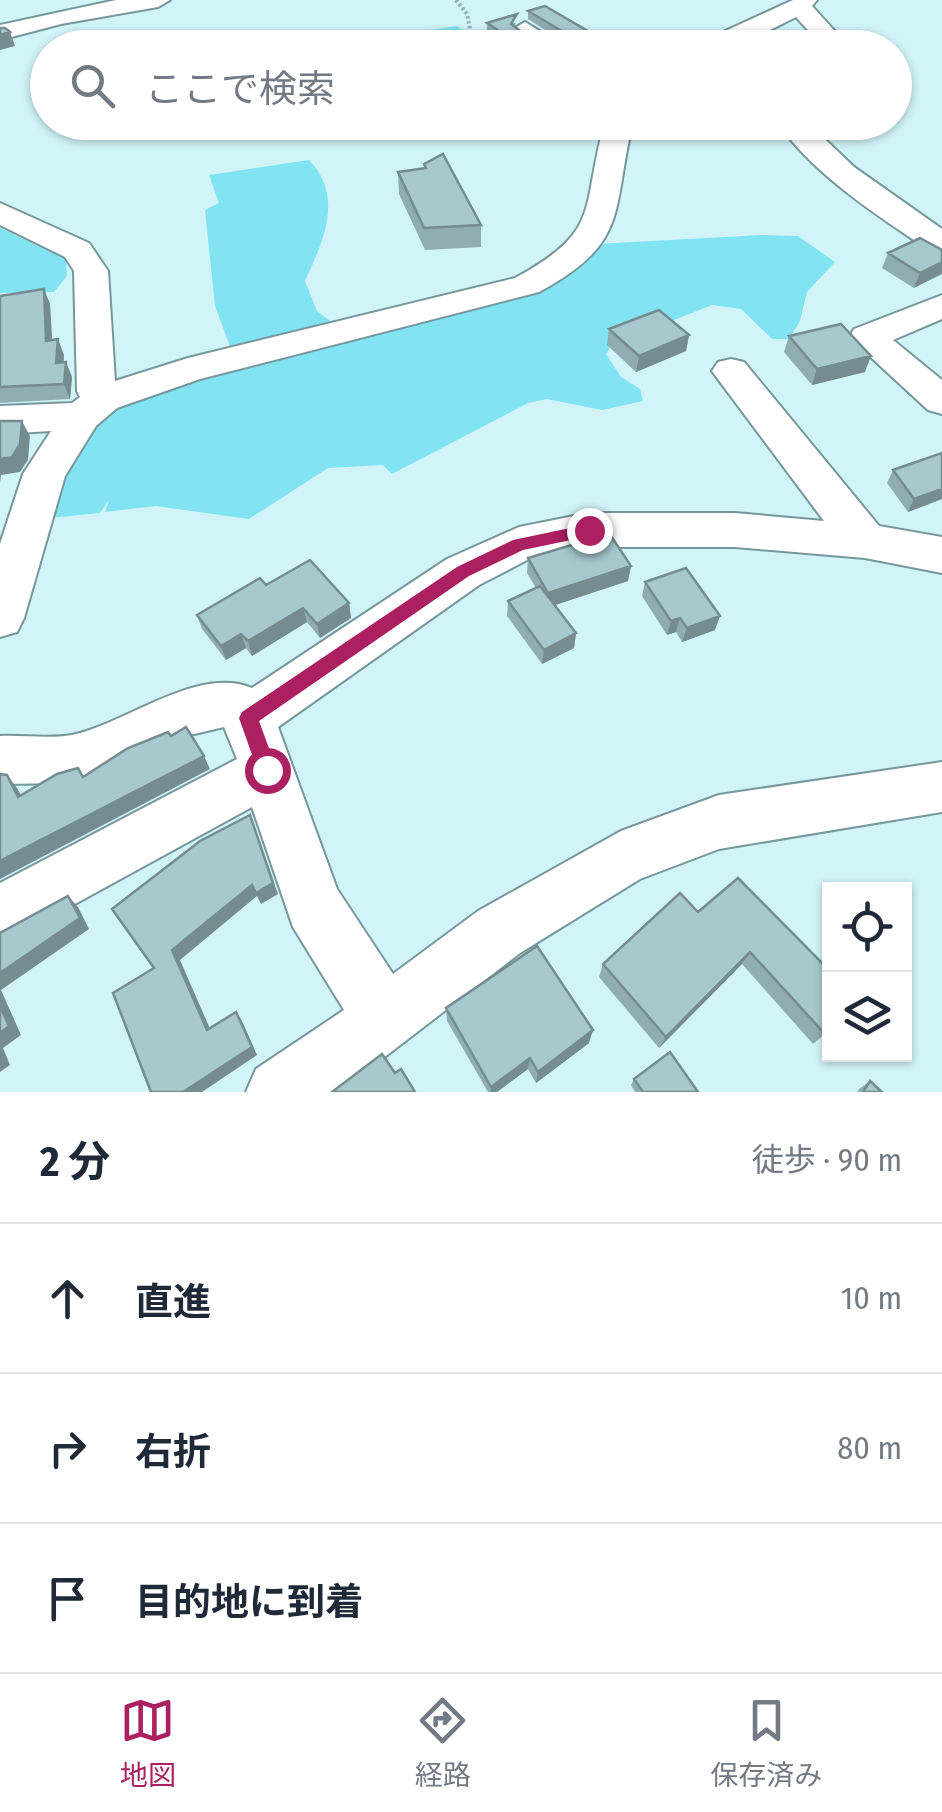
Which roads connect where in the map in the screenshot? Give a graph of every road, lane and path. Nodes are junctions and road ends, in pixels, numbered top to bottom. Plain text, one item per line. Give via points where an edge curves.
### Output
1 (158, 0) edge
2 (456, 0) edge
3 (803, 4) edge
4 (470, 28) dead end
5 (747, 30) edge
6 (824, 30) edge
7 (0, 33) edge
8 (615, 140) edge
9 (806, 140) edge
10 (0, 213) edge
11 (942, 244) edge
12 (942, 306) edge
13 (731, 371) dead end
14 (942, 401) edge
15 (92, 407) junction
16 (0, 420) edge
17 (865, 541) junction
18 (942, 555) edge
19 (0, 618) edge
20 (249, 718) junction
21 (0, 760) edge
22 (267, 770) junction
23 (942, 787) edge
24 (0, 915) edge
25 (386, 1020) junction
26 (279, 1092) edge

1 - 7 street
2 - 4 path
3 - 5 street
3 - 6 street
8 - 15 street via 603,222 563,268 527,285 188,370
9 - 11 street via 873,199
10 - 15 street via 77,250 91,271
12 - 14 street via 867,337
13 - 17 street
15 - 16 street
15 - 19 street via 44,474
17 - 18 street
17 - 20 street via 735,530 589,530 519,544 463,572
20 - 21 street via 233,703 185,714 72,759
20 - 22 street
22 - 24 street
22 - 25 street via 314,906
23 - 25 street via 719,822 622,859 499,932
25 - 26 street

